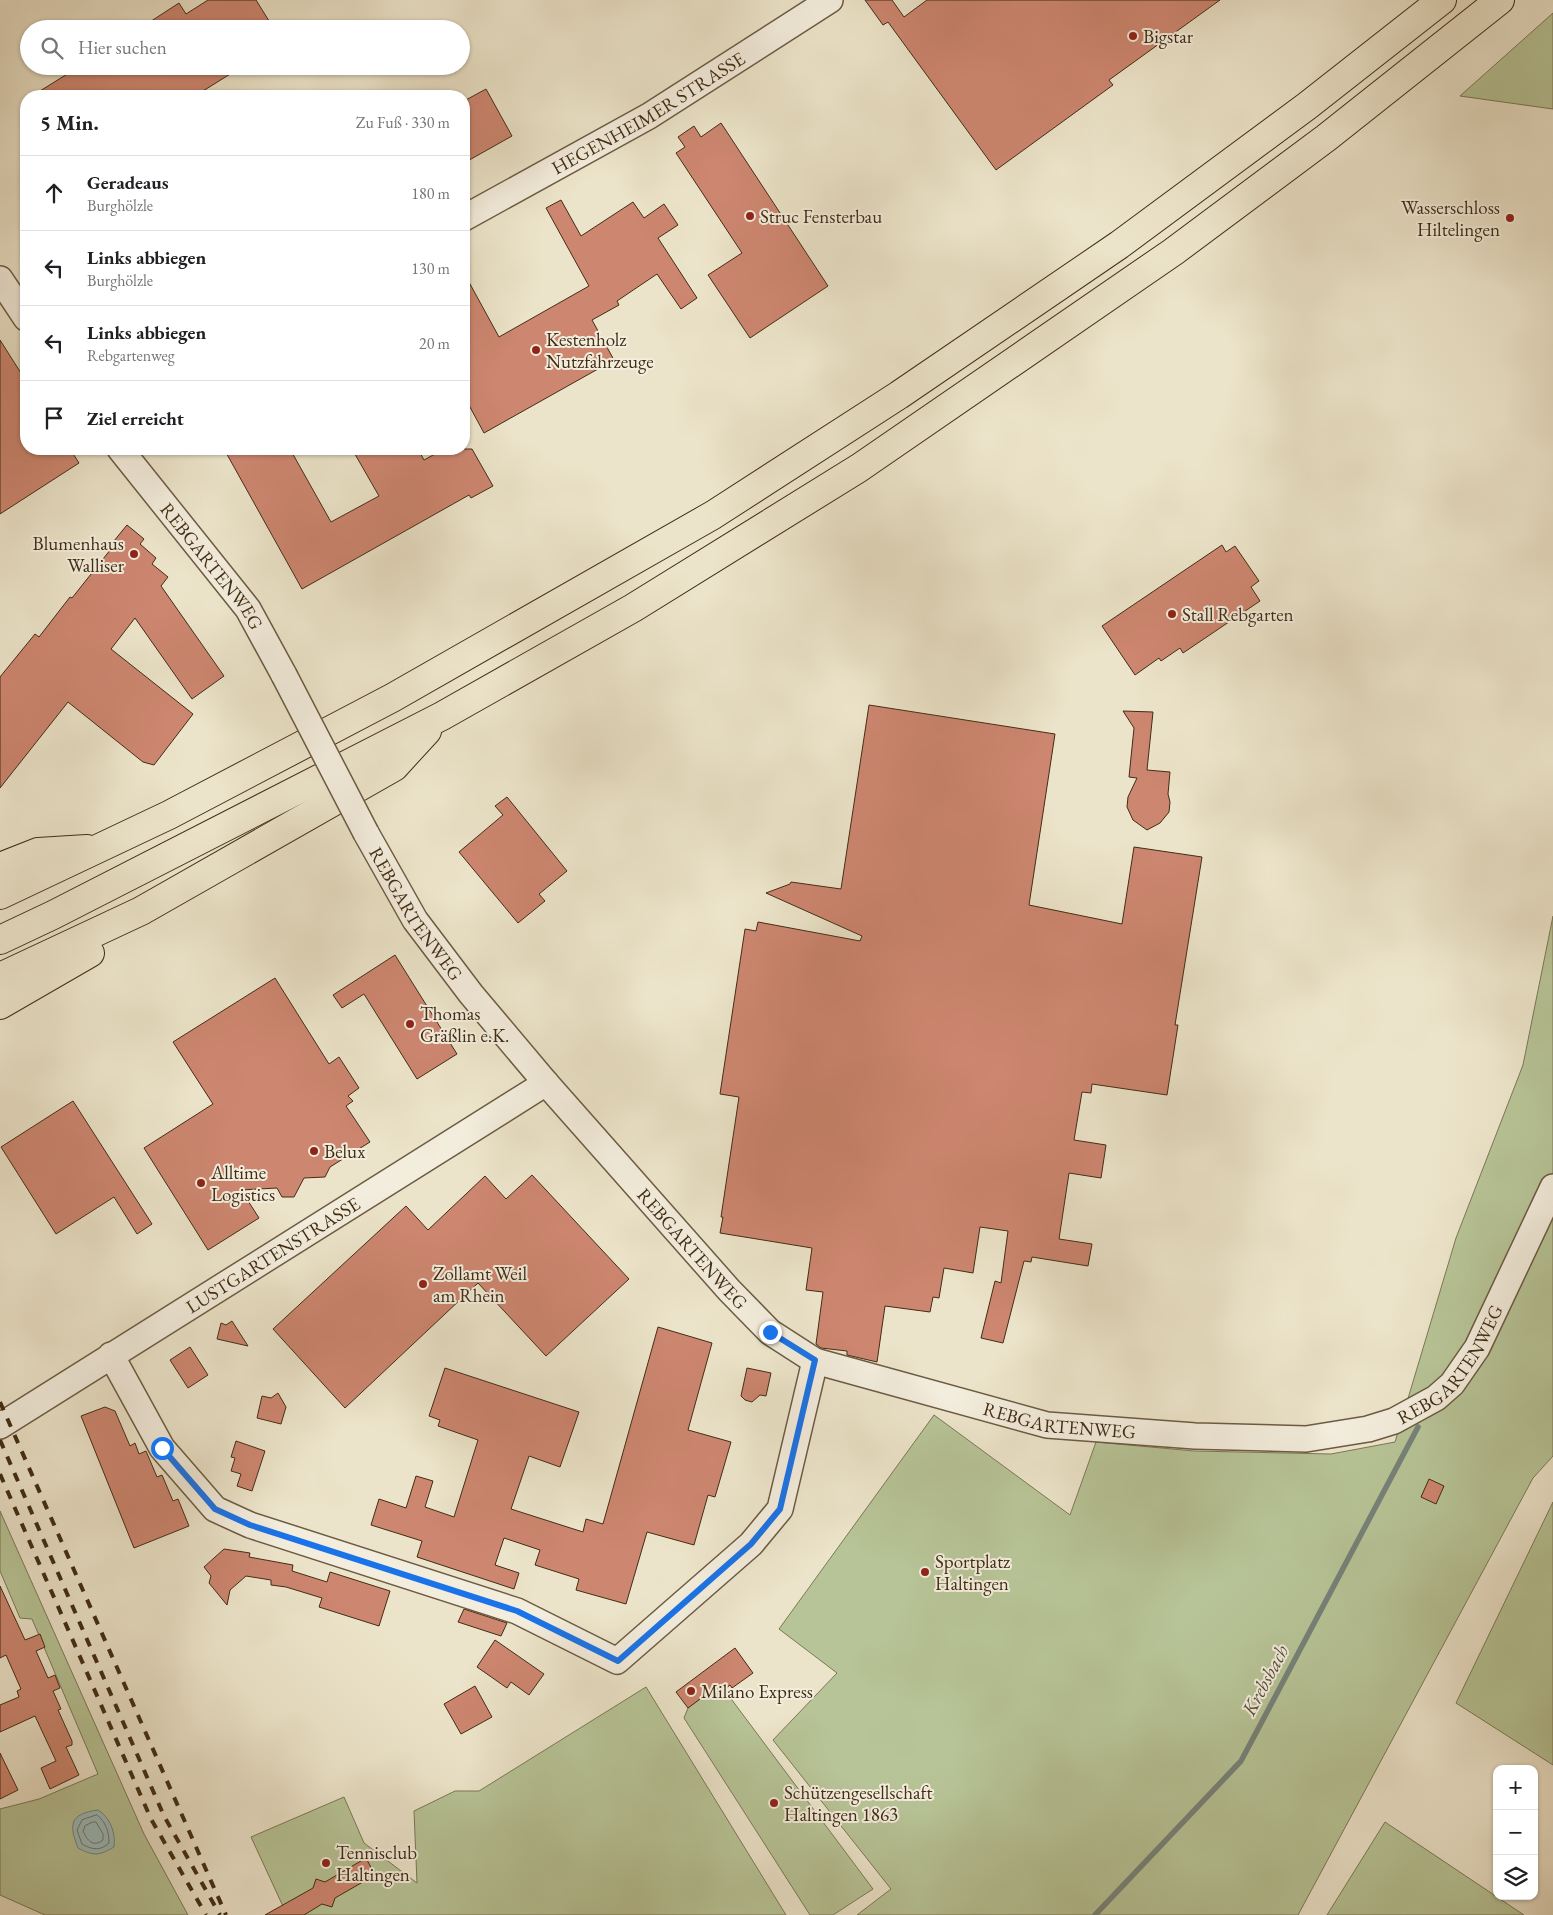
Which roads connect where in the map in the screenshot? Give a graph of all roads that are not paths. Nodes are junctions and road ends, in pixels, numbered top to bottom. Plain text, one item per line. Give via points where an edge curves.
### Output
1 (830, 0) edge
2 (1442, 0) edge
3 (1500, 0) edge
4 (470, 215) edge
5 (0, 279) edge
6 (20, 309) edge
7 (125, 455) edge
8 (442, 716) junction
9 (102, 848) junction
10 (0, 867) edge
11 (0, 895) edge
12 (141, 911) junction
13 (0, 940) edge
14 (0, 978) edge
15 (0, 1005) edge
16 (546, 1083) junction
17 (1553, 1187) edge
18 (111, 1355) junction
19 (815, 1360) junction
20 (0, 1426) edge

1 - 4 street, HEGENHEIMER STRASSE via 649,116
2 - 9 highway via 1307,106 1120,245 899,396 713,515 392,698
3 - 8 highway via 1326,138 1173,252 859,468 633,608
5 - 6 street
7 - 16 street, REBGARTENWEG, bridge via 248,609 415,920 471,994
8 - 12 highway via 394,767
8 - 13 highway via 53,916
9 - 10 highway via 38,852
9 - 11 highway
12 - 14 highway
12 - 15 highway via 123,934
16 - 18 street, LUSTGARTENSTRASSE
16 - 19 street, REBGARTENWEG via 742,1304 770,1332
17 - 19 street, REBGARTENWEG via 1478,1348 1452,1384 1432,1400 1394,1421 1368,1429 1306,1439 1195,1436 1047,1425
18 - 19 street via 162,1448 215,1509 250,1525 517,1611 618,1661 751,1544 780,1509
18 - 20 street, LUSTGARTENSTRASSE

